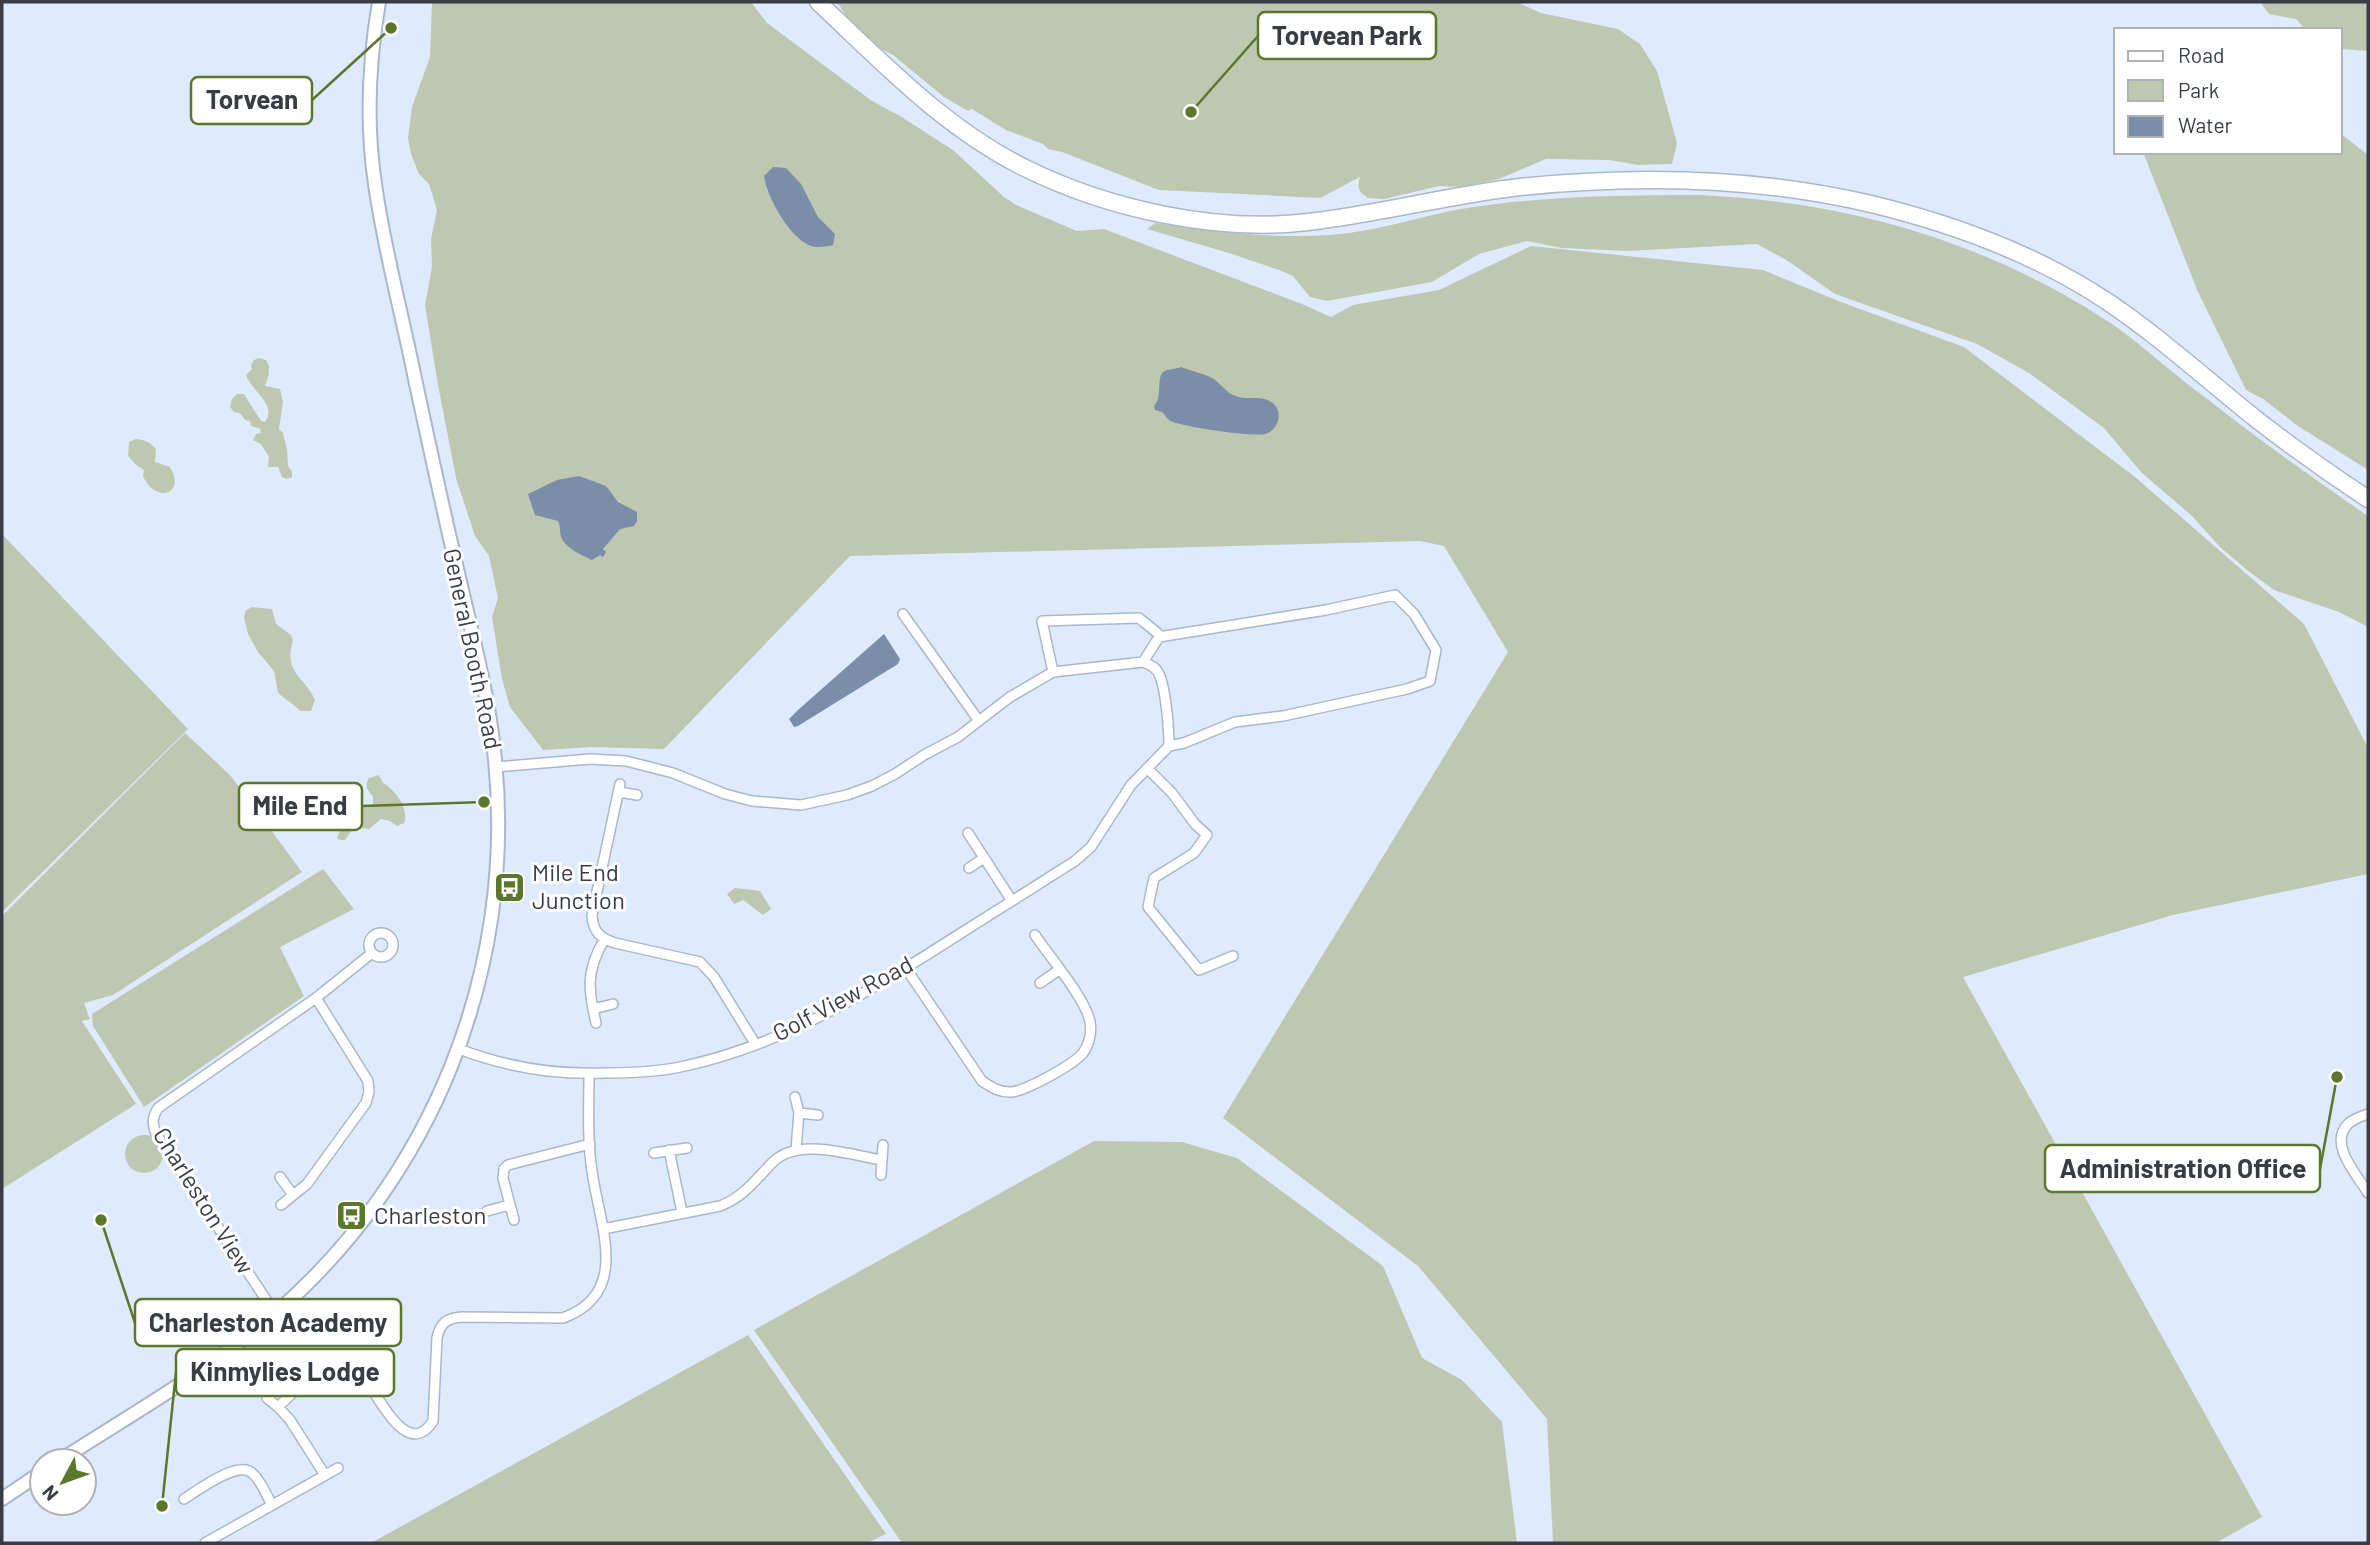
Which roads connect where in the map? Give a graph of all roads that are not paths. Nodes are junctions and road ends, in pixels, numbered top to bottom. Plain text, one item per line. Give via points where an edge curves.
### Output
1 (379, 2) edge
2 (818, 2) edge
3 (2368, 499) edge
4 (903, 614) dead end
5 (1161, 636) junction
6 (1143, 662) junction
7 (1053, 672) junction
8 (979, 722) junction
9 (1169, 746) junction
10 (496, 767) junction
11 (1147, 768) junction
12 (637, 795) dead end
13 (968, 833) dead end
14 (984, 858) junction
15 (969, 868) dead end
16 (1012, 901) junction
17 (1035, 935) dead end
18 (604, 940) junction
19 (372, 953) dead end
20 (1233, 956) dead end
21 (905, 967) junction
22 (1059, 970) junction
23 (1040, 983) dead end
24 (316, 998) junction
25 (612, 1004) dead end
26 (593, 1009) junction
27 (596, 1023) dead end
28 (756, 1045) junction
29 (459, 1049) junction
30 (589, 1074) junction
31 (795, 1097) dead end
32 (799, 1113) junction
33 (2368, 1114) edge
34 (818, 1115) dead end
35 (590, 1144) junction
36 (883, 1145) dead end
37 (687, 1148) dead end
38 (796, 1149) junction
39 (669, 1150) junction
40 (654, 1153) dead end
41 (882, 1160) junction
42 (881, 1175) dead end
43 (280, 1177) dead end
44 (2368, 1193) edge
45 (293, 1195) junction
46 (281, 1205) dead end
47 (509, 1205) junction
48 (487, 1211) dead end
49 (682, 1212) junction
50 (514, 1220) dead end
51 (603, 1228) junction
52 (275, 1313) junction
53 (387, 1370) dead end
54 (360, 1372) dead end
55 (369, 1383) junction
56 (301, 1385) dead end
57 (267, 1398) dead end
58 (278, 1407) junction
59 (80, 1447) edge
60 (338, 1468) dead end
61 (325, 1475) junction
62 (28, 1481) edge
63 (2, 1499) edge
64 (184, 1499) dead end
65 (272, 1505) junction
66 (205, 1543) edge

1 - 10 street, General Booth Road via 371,47 374,181 488,706
2 - 3 highway via 922,99 984,145 1025,168 1162,216 1229,223 1304,223 1518,188 1612,179 1675,179 1808,192 1944,224 2006,247 2105,300 2259,421
4 - 8 street
5 - 6 street
5 - 7 street via 1139,618 1042,621
5 - 9 street via 1395,595 1414,614 1436,650 1430,681 1408,689 1235,722
6 - 7 street
6 - 9 street via 1160,676
7 - 8 street
8 - 10 street via 872,786 801,805 752,801 626,761
9 - 11 street, Golf View Road
10 - 29 street, General Booth Road via 497,885 482,971
11 - 16 street, Golf View Road via 1091,847
11 - 20 street via 1207,835 1194,853 1154,878 1147,907 1199,970
12 - 18 street via 619,788 592,915 597,934
13 - 14 street
14 - 15 street
14 - 16 street
16 - 21 street, Golf View Road
17 - 22 street
18 - 26 street via 591,966
18 - 28 street via 700,962 715,976
19 - 24 street, Charleston View
21 - 22 street via 982,1081 1010,1092 1071,1062 1083,1053 1090,1039 1083,1005
21 - 28 street, Golf View Road via 842,1006
22 - 23 street
24 - 45 street via 368,1081 369,1092 366,1103 307,1184
24 - 52 street, Charleston View via 158,1108 153,1116 156,1134
25 - 26 street
26 - 27 street
28 - 30 street, Golf View Road via 678,1067
29 - 30 street, Golf View Road via 530,1069
29 - 52 street, General Booth Road via 429,1116 391,1182 333,1256
30 - 35 street
31 - 32 street
32 - 34 street
32 - 38 street
33 - 44 street via 2349,1122 2340,1143
35 - 47 street via 508,1166 502,1173
35 - 51 street
36 - 41 street
37 - 39 street
38 - 41 street
38 - 49 street via 775,1160 735,1200
39 - 40 street
39 - 49 street
41 - 42 street
43 - 45 street
45 - 46 street
47 - 48 street
47 - 50 street
49 - 51 street
51 - 55 street via 604,1280 588,1305 576,1313 548,1319 462,1317 444,1321 437,1338 433,1421 422,1432 399,1428
52 - 59 street, General Booth Road via 215,1359
53 - 55 street
54 - 55 street
56 - 58 street
57 - 58 street
58 - 61 street
60 - 61 street
61 - 65 street
62 - 63 street
64 - 65 street via 200,1483 244,1468 256,1477
65 - 66 street

